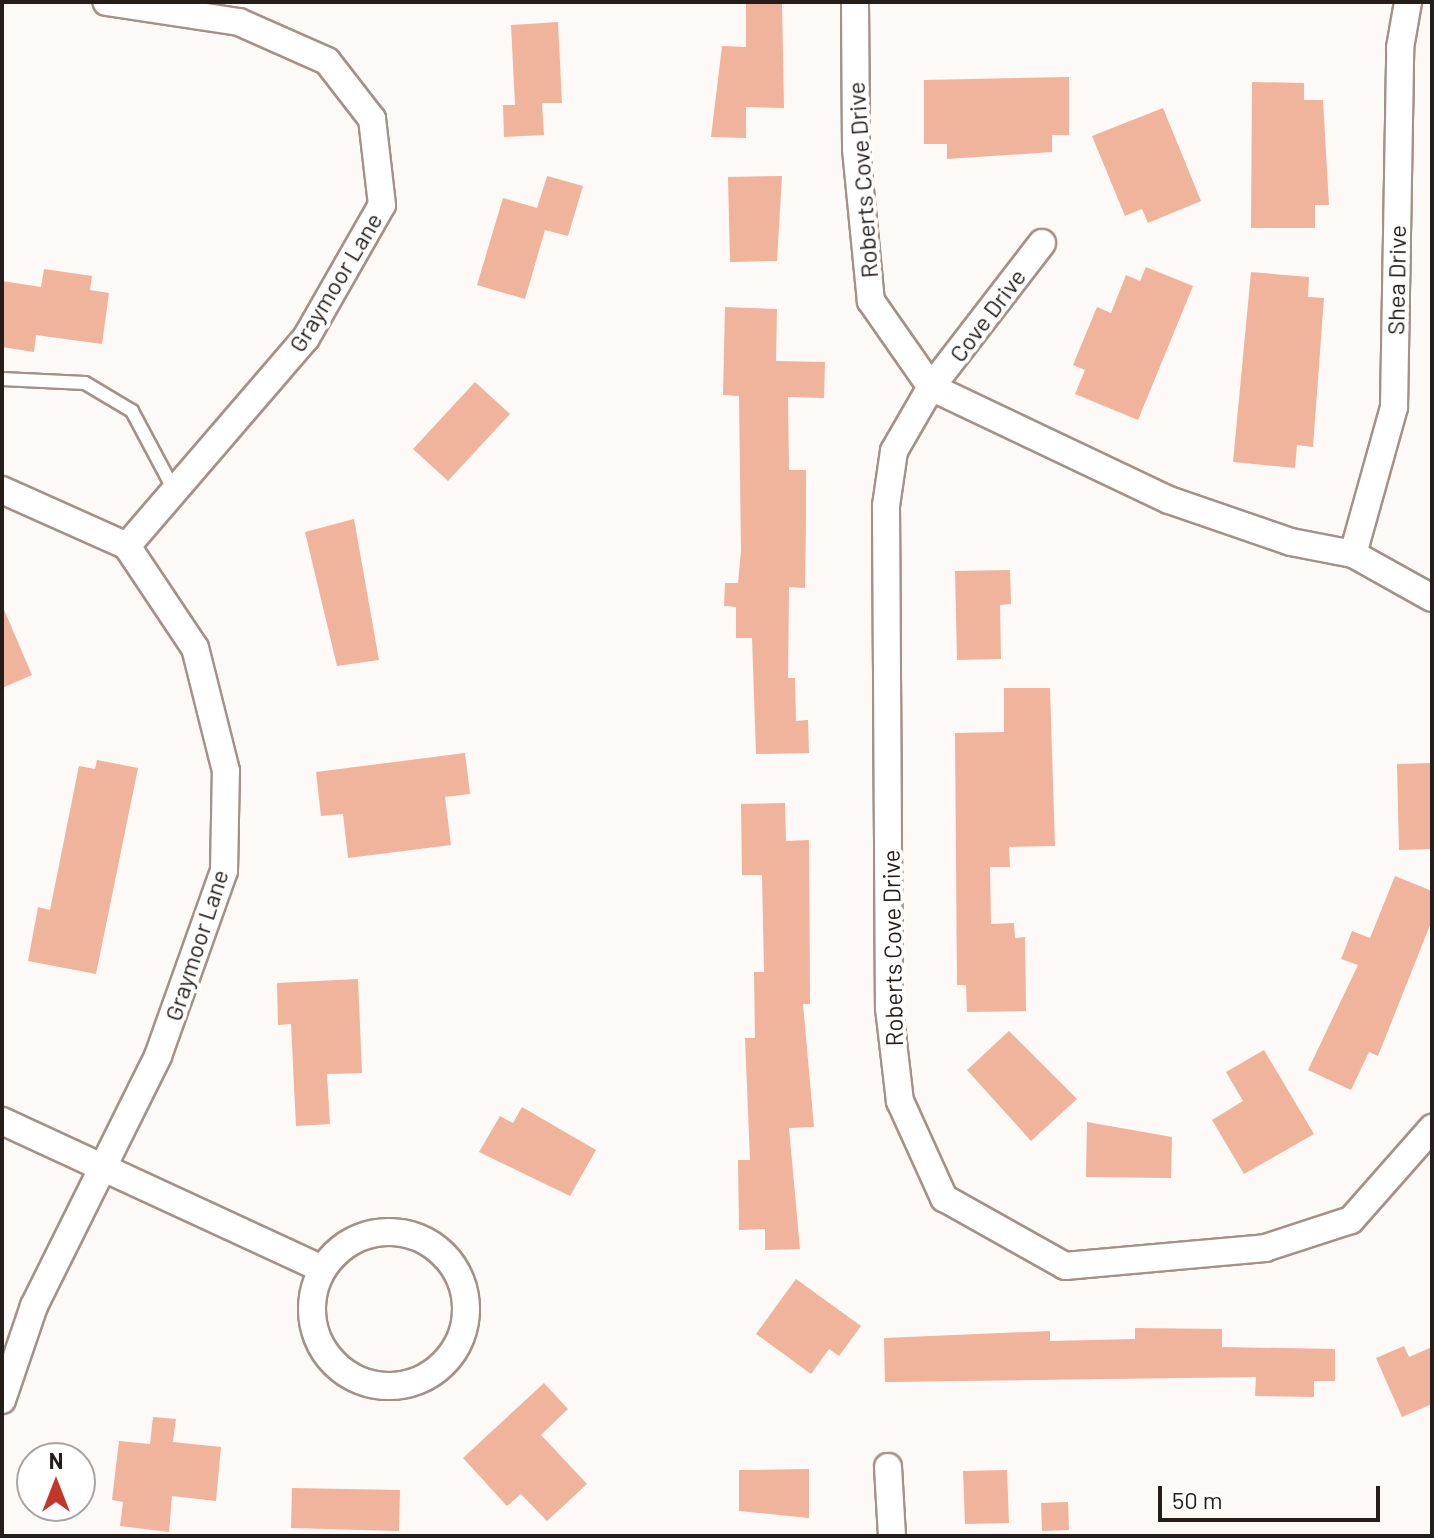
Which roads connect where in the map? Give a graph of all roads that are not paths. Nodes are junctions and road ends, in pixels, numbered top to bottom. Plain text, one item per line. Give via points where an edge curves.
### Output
1 (106, 2) edge
2 (855, 2) edge
3 (1408, 2) edge
4 (1042, 243) dead end
5 (2, 379) edge
6 (931, 387) junction
7 (2, 490) edge
8 (174, 490) junction
9 (127, 546) junction
10 (1353, 554) junction
11 (1432, 598) edge
12 (2, 1121) edge
13 (1432, 1128) edge
14 (109, 1165) junction
15 (322, 1269) junction
16 (2, 1400) edge
17 (888, 1467) dead end
18 (892, 1536) edge

1 - 8 street, Graymoor Lane via 239,22 327,61 372,119 382,205 306,338
2 - 6 street, Roberts Cove Drive via 856,149 871,301
3 - 10 street, Shea Drive via 1400,48 1394,407
4 - 6 street, Cove Drive
5 - 8 lane via 85,383 132,411
6 - 10 street, Roberts Cove Drive via 1169,500 1291,542
6 - 13 street, Roberts Cove Drive via 894,451 886,506 889,1008 900,1101 944,1198 1065,1266 1183,1260 1265,1248 1351,1220
7 - 9 street
8 - 9 street, Graymoor Lane
9 - 14 street, Graymoor Lane via 195,648 226,771 224,871 164,1041
10 - 11 street, Roberts Cove Drive
12 - 14 street
14 - 15 street
14 - 16 street, Graymoor Lane via 34,1306
15 - 15 street via 339,1249 389,1231 438,1248 466,1292 459,1345 444,1364 400,1385 352,1376 318,1341 313,1292
17 - 18 street

